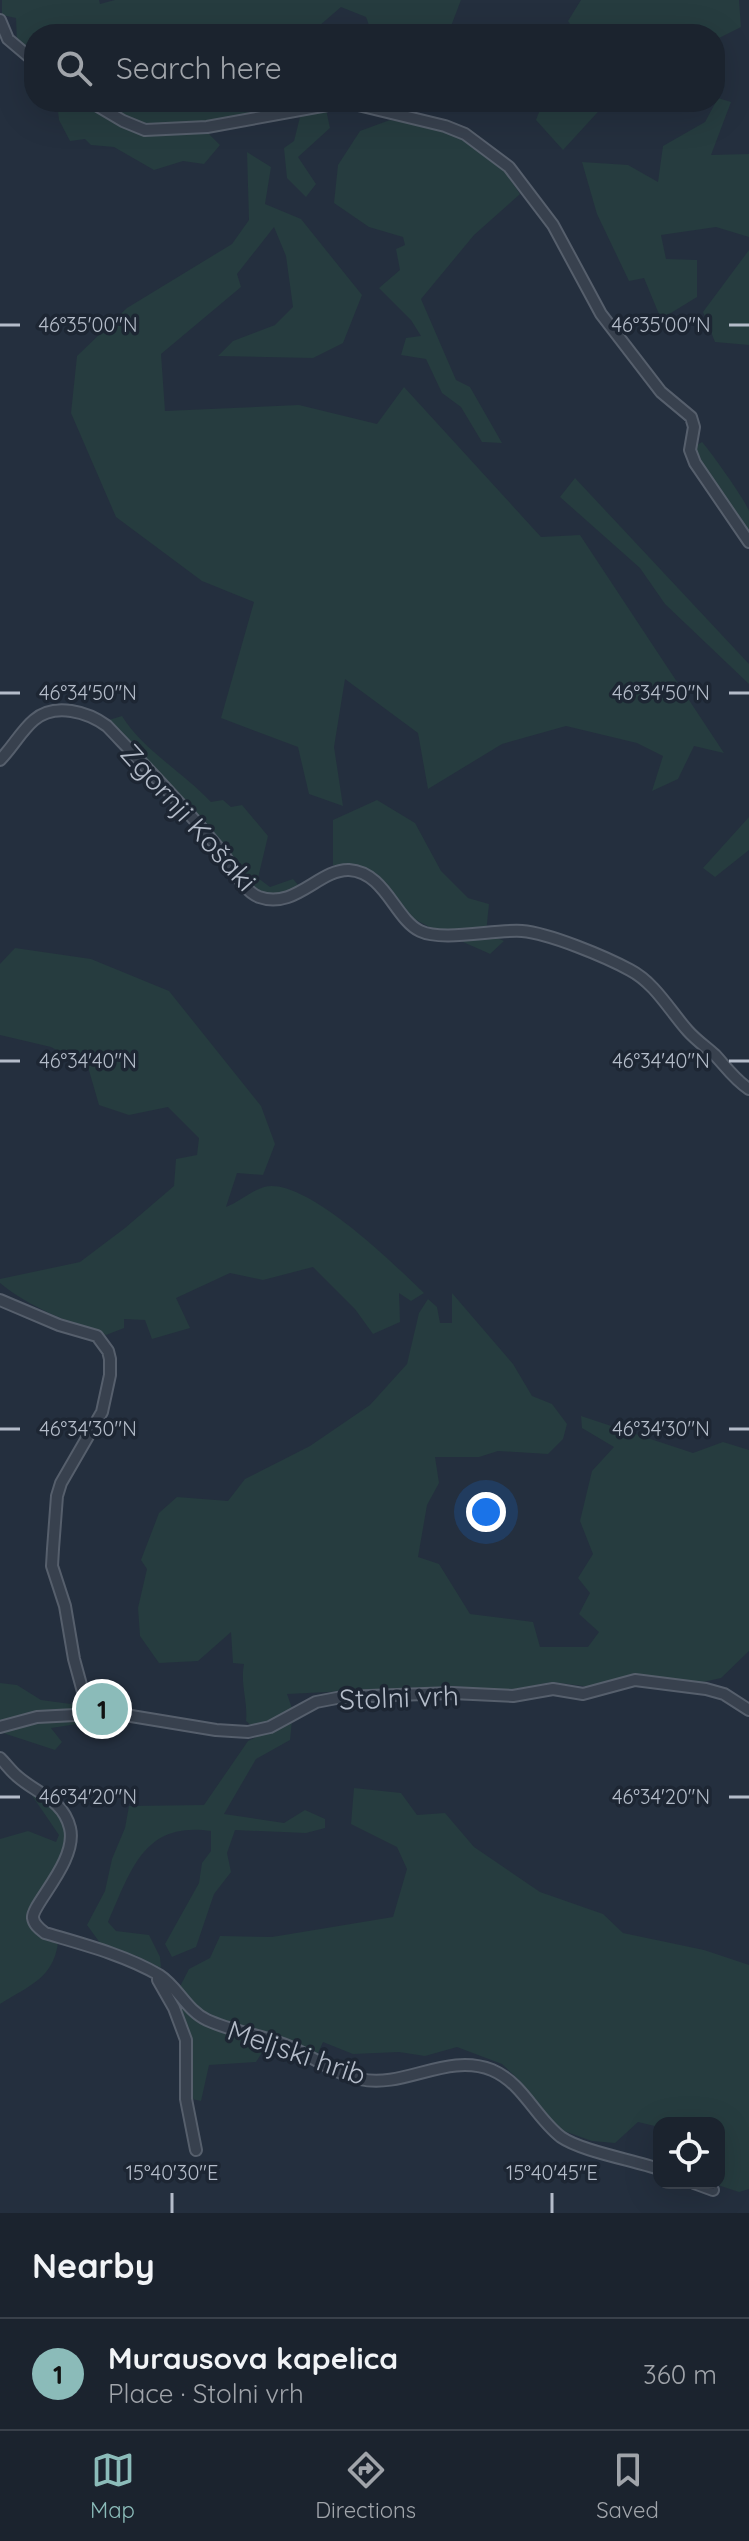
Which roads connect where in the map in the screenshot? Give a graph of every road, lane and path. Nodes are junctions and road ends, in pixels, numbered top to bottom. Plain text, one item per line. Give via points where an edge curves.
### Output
1 (0, 20) edge
2 (24, 53) edge
3 (108, 112) edge
4 (294, 112) edge
5 (387, 112) edge
6 (749, 542) edge
7 (0, 760) edge
8 (749, 1089) edge
9 (0, 1300) edge
10 (749, 1710) edge
11 (89, 1714) junction
12 (0, 1727) edge
13 (0, 1758) edge
14 (158, 1975) junction
15 (196, 2150) dead end
16 (653, 2167) edge

1 - 2 street via 8,39
3 - 4 street via 145,130 165,130
5 - 6 street via 445,126 509,167 553,225 601,314 652,382 691,417 695,463
7 - 8 street, Zgornji Košaki via 39,716 62,711 93,716 183,805 249,891 272,899 285,897 338,871 352,870 382,889 422,933 524,931 610,960 639,975
9 - 11 street via 97,1336 110,1359 102,1412 57,1496 53,1549 52,1566
10 - 11 street, Stolni vrh via 706,1689 635,1680 583,1694 553,1689 513,1696 342,1697 316,1702 270,1727 248,1732
11 - 12 street, Stolni vrh via 37,1717
13 - 14 street, Meljski hrib via 54,1800 71,1831 58,1876 34,1909 37,1927
14 - 15 street, Meljski hrib via 186,2040 187,2108
14 - 16 street, Meljski hrib via 205,2019 277,2041 362,2080 463,2064 487,2068 516,2086 563,2139

